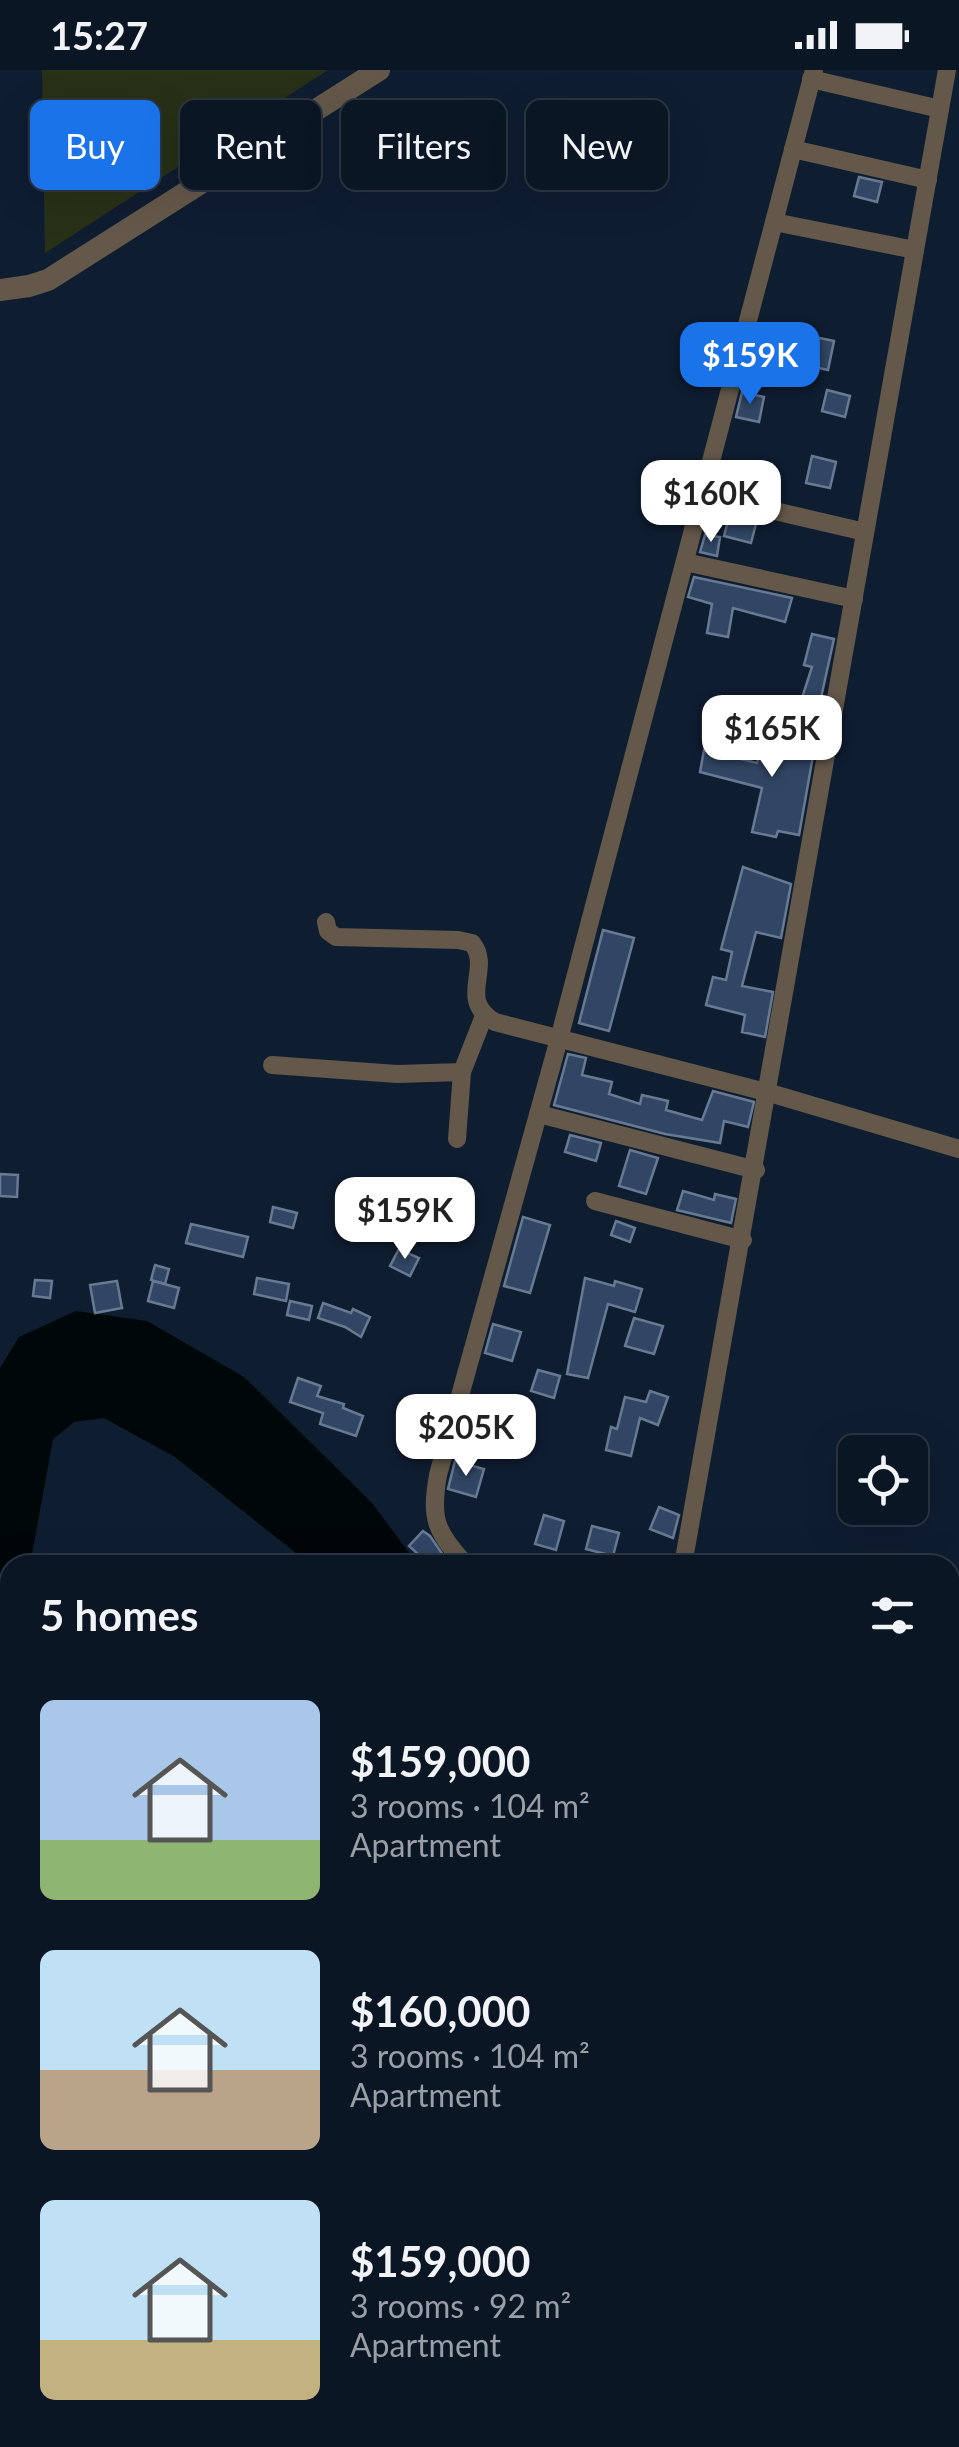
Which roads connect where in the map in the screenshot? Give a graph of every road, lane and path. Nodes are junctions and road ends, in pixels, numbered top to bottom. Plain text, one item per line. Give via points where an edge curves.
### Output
1 (379, 70) edge
2 (947, 70) edge
3 (812, 75) edge
4 (940, 109) junction
5 (793, 149) junction
6 (928, 180) junction
7 (774, 222) junction
8 (915, 250) junction
9 (0, 290) edge
10 (702, 494) junction
11 (866, 532) junction
12 (685, 562) junction
13 (854, 599) junction
14 (326, 922) dead end
15 (484, 1016) junction
16 (560, 1040) junction
17 (272, 1065) dead end
18 (462, 1072) junction
19 (770, 1093) junction
20 (539, 1114) junction
21 (457, 1139) dead end
22 (959, 1149) edge
23 (756, 1170) junction
24 (595, 1201) dead end
25 (743, 1240) junction
26 (457, 1555) edge
27 (685, 1555) edge

1 - 9 street via 48,280
2 - 4 street
3 - 4 street
3 - 5 street
4 - 6 street
5 - 6 street
5 - 7 street
6 - 8 street
7 - 8 street
7 - 10 street
8 - 11 street
10 - 11 street
10 - 12 street
11 - 13 street
12 - 13 street
12 - 16 street
13 - 19 street
14 - 15 street via 336,936 468,941 479,953 476,999
15 - 16 street
15 - 18 street
16 - 19 street
16 - 20 street
17 - 18 street
18 - 21 street
19 - 22 street
19 - 23 street
20 - 23 street
20 - 26 street via 434,1494 436,1525
23 - 25 street
24 - 25 street
25 - 27 street

